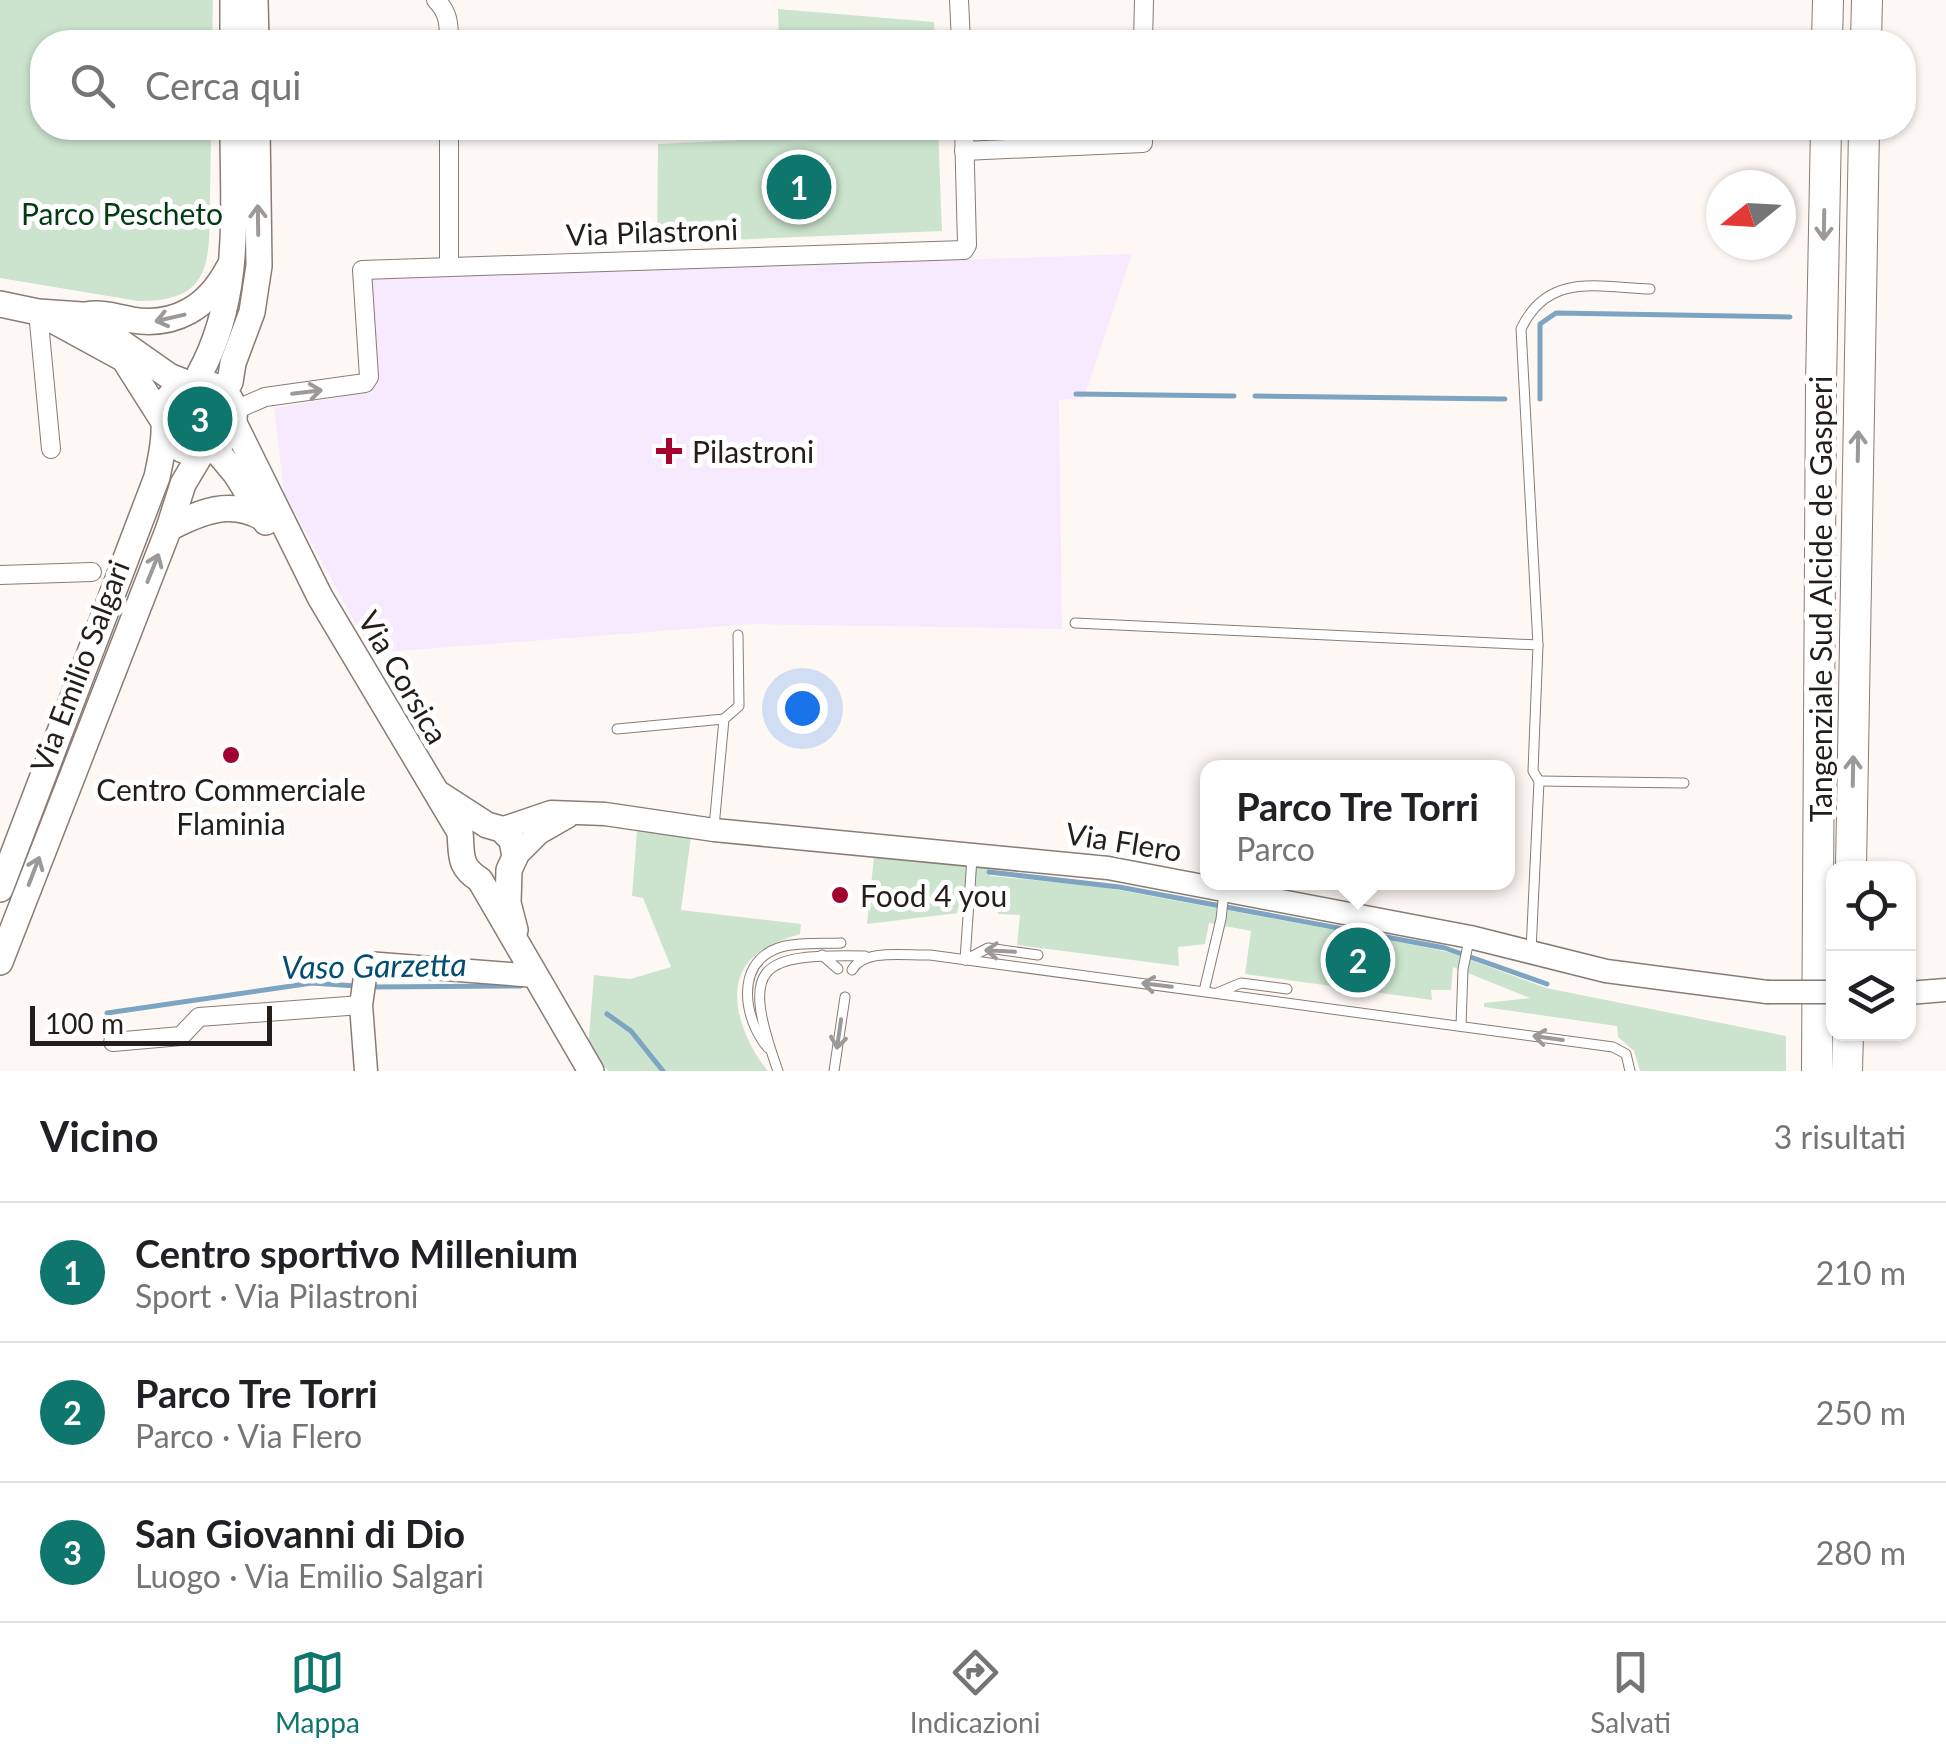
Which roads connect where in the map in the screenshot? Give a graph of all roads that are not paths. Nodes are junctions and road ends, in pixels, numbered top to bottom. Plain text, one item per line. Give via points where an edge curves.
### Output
1 (233, 0) edge
2 (255, 0) edge
3 (436, 0) edge
4 (959, 0) edge
5 (1144, 0) edge
6 (1828, 0) edge
7 (1868, 0) edge
8 (233, 30) edge
9 (256, 30) edge
10 (449, 30) edge
11 (960, 30) edge
12 (1143, 30) edge
13 (1827, 30) edge
14 (1867, 30) edge
15 (233, 140) edge
16 (257, 140) edge
17 (449, 140) edge
18 (964, 140) edge
19 (1143, 140) edge
20 (1826, 140) edge
21 (1864, 140) edge
22 (964, 151) junction
23 (233, 261) junction
24 (449, 265) junction
25 (1650, 288) dead end
26 (0, 304) edge
27 (38, 312) junction
28 (82, 316) junction
29 (216, 398) junction
30 (164, 426) junction
31 (51, 449) dead end
32 (208, 450) junction
33 (263, 518) junction
34 (169, 528) junction
35 (92, 572) dead end
36 (0, 575) edge
37 (320, 597) junction
38 (1075, 623) dead end
39 (738, 634) dead end
40 (1538, 644) junction
41 (724, 718) junction
42 (617, 728) dead end
43 (1539, 781) junction
44 (1684, 783) dead end
45 (431, 788) junction
46 (576, 813) junction
47 (494, 827) junction
48 (714, 830) junction
49 (461, 844) junction
50 (1851, 861) edge
51 (512, 864) junction
52 (971, 866) junction
53 (480, 880) junction
54 (1200, 887) edge
55 (0, 889) edge
56 (1214, 890) edge
57 (1224, 892) junction
58 (1470, 937) junction
59 (841, 943) dead end
60 (520, 948) junction
61 (1530, 952) junction
62 (822, 955) junction
63 (1038, 955) dead end
64 (867, 956) junction
65 (965, 960) junction
66 (0, 962) edge
67 (838, 969) dead end
68 (852, 970) dead end
69 (536, 976) junction
70 (1288, 989) dead end
71 (1942, 990) edge
72 (1204, 991) junction
73 (363, 992) junction
74 (1826, 992) edge
75 (1217, 993) junction
76 (1916, 993) edge
77 (845, 998) dead end
78 (1461, 1026) junction
79 (1843, 1041) edge
80 (113, 1042) dead end
81 (771, 1051) junction
82 (1824, 1070) edge
83 (366, 1071) edge
84 (590, 1071) edge
85 (778, 1071) edge
86 (834, 1071) edge
87 (1630, 1071) edge

1 - 8 main road
2 - 9 main road
3 - 10 street
4 - 11 street
5 - 12 street
6 - 13 highway
7 - 14 highway
15 - 23 main road
29 -> 16 main road via 230,382 252,312 259,266
17 - 24 street
18 - 22 street
19 - 22 street
20 -> 82 highway, Tangenziale Sud Alcide de Gasperi via 1819,741
50 -> 21 highway, Tangenziale Sud Alcide de Gasperi
22 - 24 street, Via Pilastroni via 967,244 956,252
23 -> 28 main road via 208,299 184,316 142,322
23 - 29 main road via 224,317 200,373
29 -> 24 street, Via Pilastroni via 360,386 369,377 362,270
25 - 40 lane via 1551,292 1530,310 1522,329
26 - 27 main road
27 - 28 main road
27 - 30 main road via 124,359
27 - 31 street
28 - 29 main road via 169,376
29 - 30 main road via 177,389 166,402
29 - 32 main road via 230,434
29 - 37 main road, Via Corsica
30 - 32 main road via 177,445
30 - 55 main road, Via Emilio Salgari via 157,477
32 - 33 main road, Via Corsica via 236,474
32 - 34 main road, Via Emilio Salgari via 183,484
33 - 34 main road via 225,508
33 - 37 main road, Via Corsica
66 -> 34 main road, Via Emilio Salgari
35 - 36 street
37 - 45 main road, Via Corsica
38 - 40 lane
39 - 41 lane via 739,706
40 - 43 lane via 1533,771
41 - 42 lane
41 - 48 lane
43 - 44 lane
43 - 61 lane
45 - 47 main road, Via Corsica
45 - 49 main road, Via Corsica
46 - 47 street, Via Flero via 552,812
46 - 48 street, Via Flero
46 - 51 street via 539,833
47 - 49 main road via 473,829
47 - 51 main road via 512,840
48 - 52 street, Via Flero
49 - 53 main road, Via Corsica via 464,868
51 - 53 main road via 494,879
51 - 60 main road, Via Corsica via 508,903
52 - 54 street, Via Flero via 1108,868
52 - 65 lane
53 - 60 main road, Via Corsica
56 - 57 street, Via Flero
57 - 58 street, Via Flero
57 - 72 lane
58 - 61 street, Via Flero
58 - 78 lane
59 - 81 lane via 778,948 751,971 746,990 756,1034
60 - 69 main road, Via Corsica
61 - 74 street, Via Flero, bridge via 1606,972 1766,992
62 - 64 lane
62 - 67 lane
62 - 81 lane via 780,962 765,973 759,1012
63 -> 65 lane via 988,948
64 - 65 lane
64 - 68 lane
72 -> 65 lane
69 - 73 street via 366,963
69 - 84 main road, Via Corsica
70 - 75 lane via 1241,983
71 - 76 street
72 - 75 lane
73 - 80 street via 199,1017 181,1036
73 - 83 street
75 - 78 lane
77 -> 86 lane
87 -> 78 lane via 1626,1054 1613,1047
79 - 82 highway, Tangenziale Sud Alcide de Gasperi
81 - 85 lane

